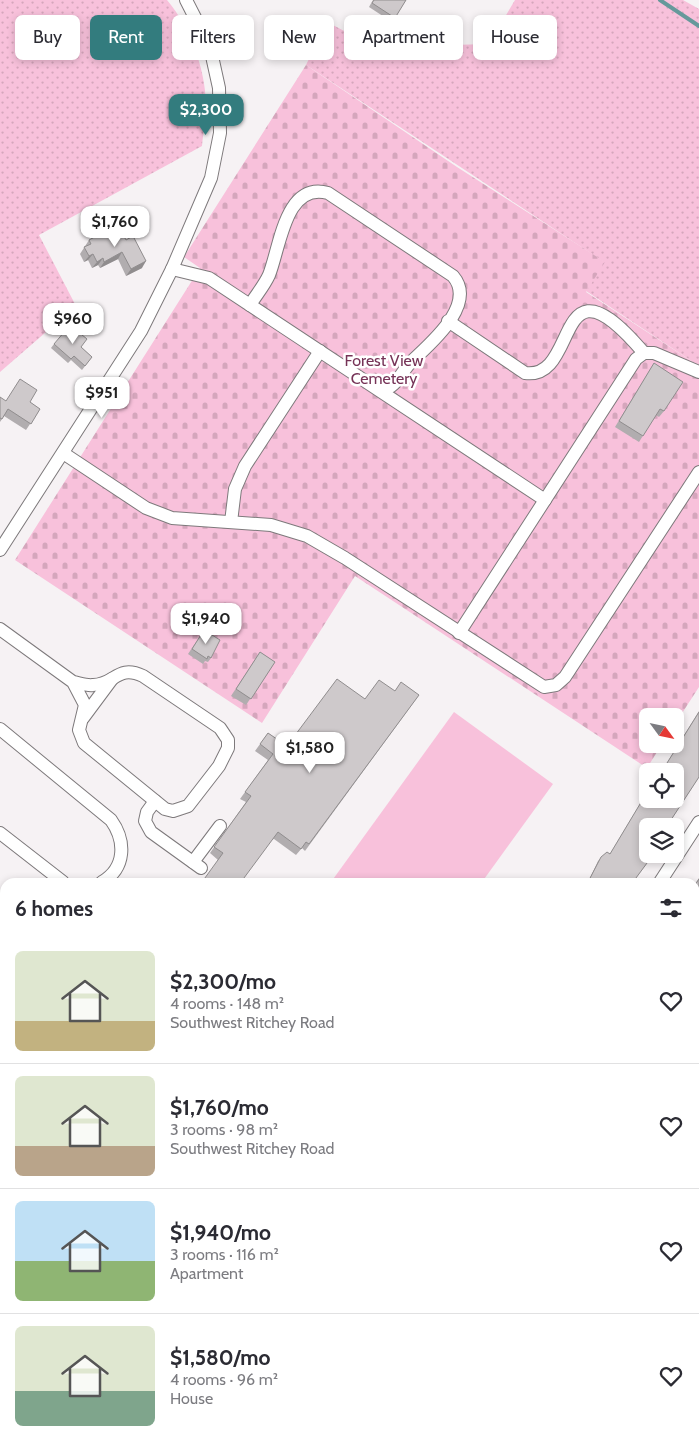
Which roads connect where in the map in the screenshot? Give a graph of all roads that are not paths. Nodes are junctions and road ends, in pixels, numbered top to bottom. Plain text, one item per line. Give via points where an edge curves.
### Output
1 (186, 0) edge
2 (172, 269) junction
3 (250, 305) junction
4 (448, 321) junction
5 (320, 351) junction
6 (644, 353) junction
7 (699, 372) edge
8 (381, 391) junction
9 (63, 453) junction
10 (699, 472) edge
11 (545, 500) junction
12 (231, 522) junction
13 (0, 550) edge
14 (0, 629) edge
15 (459, 633) junction
16 (113, 677) junction
17 (73, 682) junction
18 (82, 719) junction
19 (2, 732) edge
20 (155, 801) junction
21 (699, 822) edge
22 (220, 826) dead end
23 (0, 833) edge
24 (58, 878) edge
25 (106, 878) edge
26 (663, 878) edge

1 - 2 street via 203,30 215,65 221,105 220,133 211,178
2 - 3 street via 209,278
2 - 9 street via 132,347
3 - 4 street via 269,276 278,243 297,200 320,191 328,193 453,276 461,289 461,297
3 - 5 street
4 - 6 street via 525,373 535,375 544,371 555,358 576,317 588,311 602,313
4 - 8 street via 430,345 411,361 395,384
5 - 8 street
5 - 12 street via 245,466 235,489
6 - 7 street via 654,353
6 - 11 street via 636,359
8 - 11 street
9 - 12 street via 146,508 172,518
9 - 13 street
10 - 15 street via 565,677 556,685 538,686
11 - 15 street
12 - 15 street via 271,525 307,536
14 - 17 street
16 - 17 street via 94,686
16 - 18 street
16 - 20 street via 129,672 143,676 220,728 228,740 227,754 188,806 174,811
17 - 18 street via 85,705
18 - 20 street via 79,730 84,744
19 - 25 street via 111,820 122,843 122,856 117,868
20 - 22 street via 147,812 147,826 197,865
21 - 26 street
23 - 24 street

